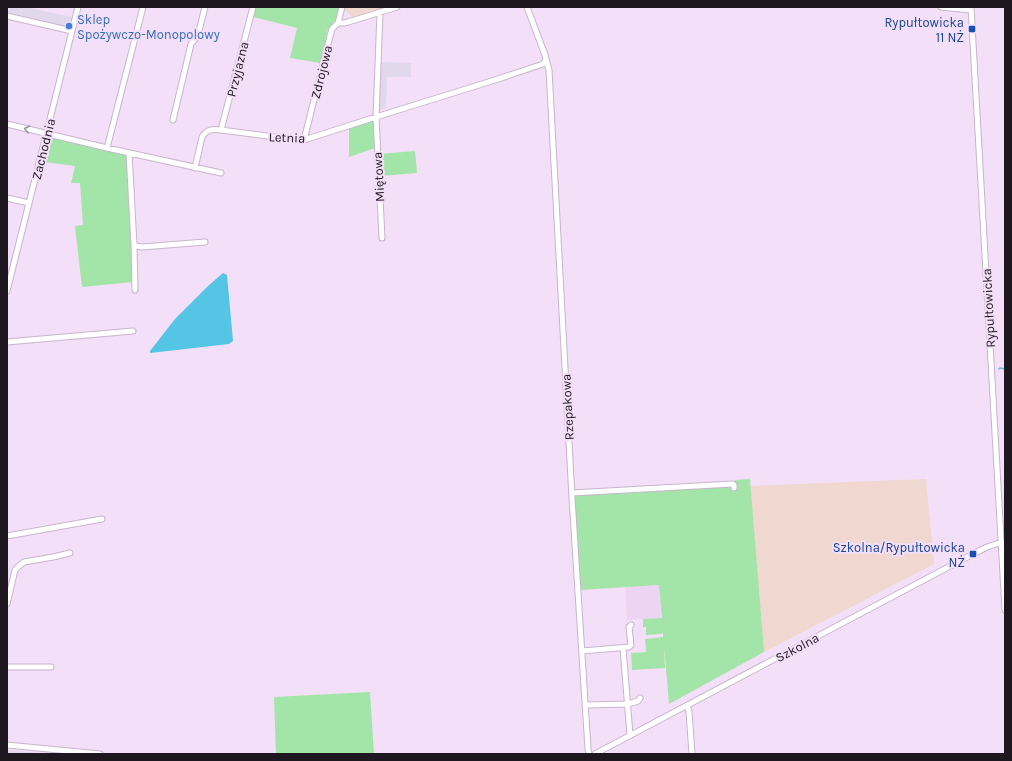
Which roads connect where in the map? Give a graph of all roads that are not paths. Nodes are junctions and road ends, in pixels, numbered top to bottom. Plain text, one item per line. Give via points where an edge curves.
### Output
1 (78, 7) edge
2 (144, 7) edge
3 (205, 7) edge
4 (252, 7) edge
5 (342, 7) edge
6 (397, 7) edge
7 (527, 7) edge
8 (941, 7) edge
9 (971, 9) edge
10 (380, 12) junction
11 (7, 16) edge
12 (338, 23) junction
13 (72, 31) junction
14 (546, 59) junction
15 (376, 116) junction
16 (173, 120) dead end
17 (7, 124) edge
18 (221, 130) junction
19 (46, 134) junction
20 (304, 140) junction
21 (108, 148) junction
22 (129, 153) junction
23 (195, 168) junction
24 (221, 173) dead end
25 (7, 198) edge
26 (29, 204) junction
27 (382, 238) dead end
28 (205, 242) dead end
29 (134, 245) junction
30 (9, 275) edge
31 (135, 290) dead end
32 (7, 292) edge
33 (133, 331) dead end
34 (7, 342) edge
35 (734, 488) dead end
36 (572, 493) junction
37 (102, 519) dead end
38 (7, 536) edge
39 (1002, 542) junction
40 (70, 553) dead end
41 (7, 604) edge
42 (1005, 610) edge
43 (631, 625) dead end
44 (623, 648) junction
45 (582, 651) junction
46 (7, 667) edge
47 (51, 667) dead end
48 (640, 698) dead end
49 (628, 704) junction
50 (585, 705) junction
51 (687, 705) junction
52 (630, 735) junction
53 (7, 745) edge
54 (100, 754) edge
55 (589, 754) edge
56 (594, 754) edge
57 (692, 754) edge

1 - 13 street, Zachodnia
2 - 21 street
3 - 16 street via 197,38 191,44
4 - 18 street, Przyjazna
5 - 12 street, Zdrojowa
6 - 10 street
7 - 14 street, Rzepakowa
8 - 9 street
9 - 39 street, Rypułtowicka
10 - 12 street
10 - 15 street, Miętowa
11 - 13 street
12 - 20 street, Zdrojowa via 332,29
13 - 19 street, Zachodnia
14 - 15 street, Letnia via 543,64
14 - 36 street, Rzepakowa via 549,70
15 - 20 street, Letnia
15 - 27 street, Miętowa
19 -> 17 street
18 - 20 street, Letnia
18 - 23 street, Letnia via 209,130 204,134
19 - 21 street
19 - 26 street, Zachodnia
21 - 22 street
22 - 23 street
22 - 29 street
23 - 24 street
25 - 26 street
26 - 30 street, Zachodnia
28 - 29 street via 142,247
29 - 31 street
30 - 32 street, Zachodnia
33 - 34 street
35 - 36 street via 732,484
36 - 45 street, Rzepakowa
37 - 38 street
39 - 42 street, Rypułtowicka
39 - 51 street, Szkolna via 987,547
40 - 41 street via 30,560 19,566 15,570
43 - 44 street via 630,646
44 - 45 street
44 - 49 street
45 - 50 street, Rzepakowa
46 - 47 street
48 - 49 street
49 - 50 street
49 - 52 street
50 - 55 street, Rzepakowa
51 - 52 street, Szkolna
51 - 57 street
52 - 56 street, Szkolna
53 - 54 street

